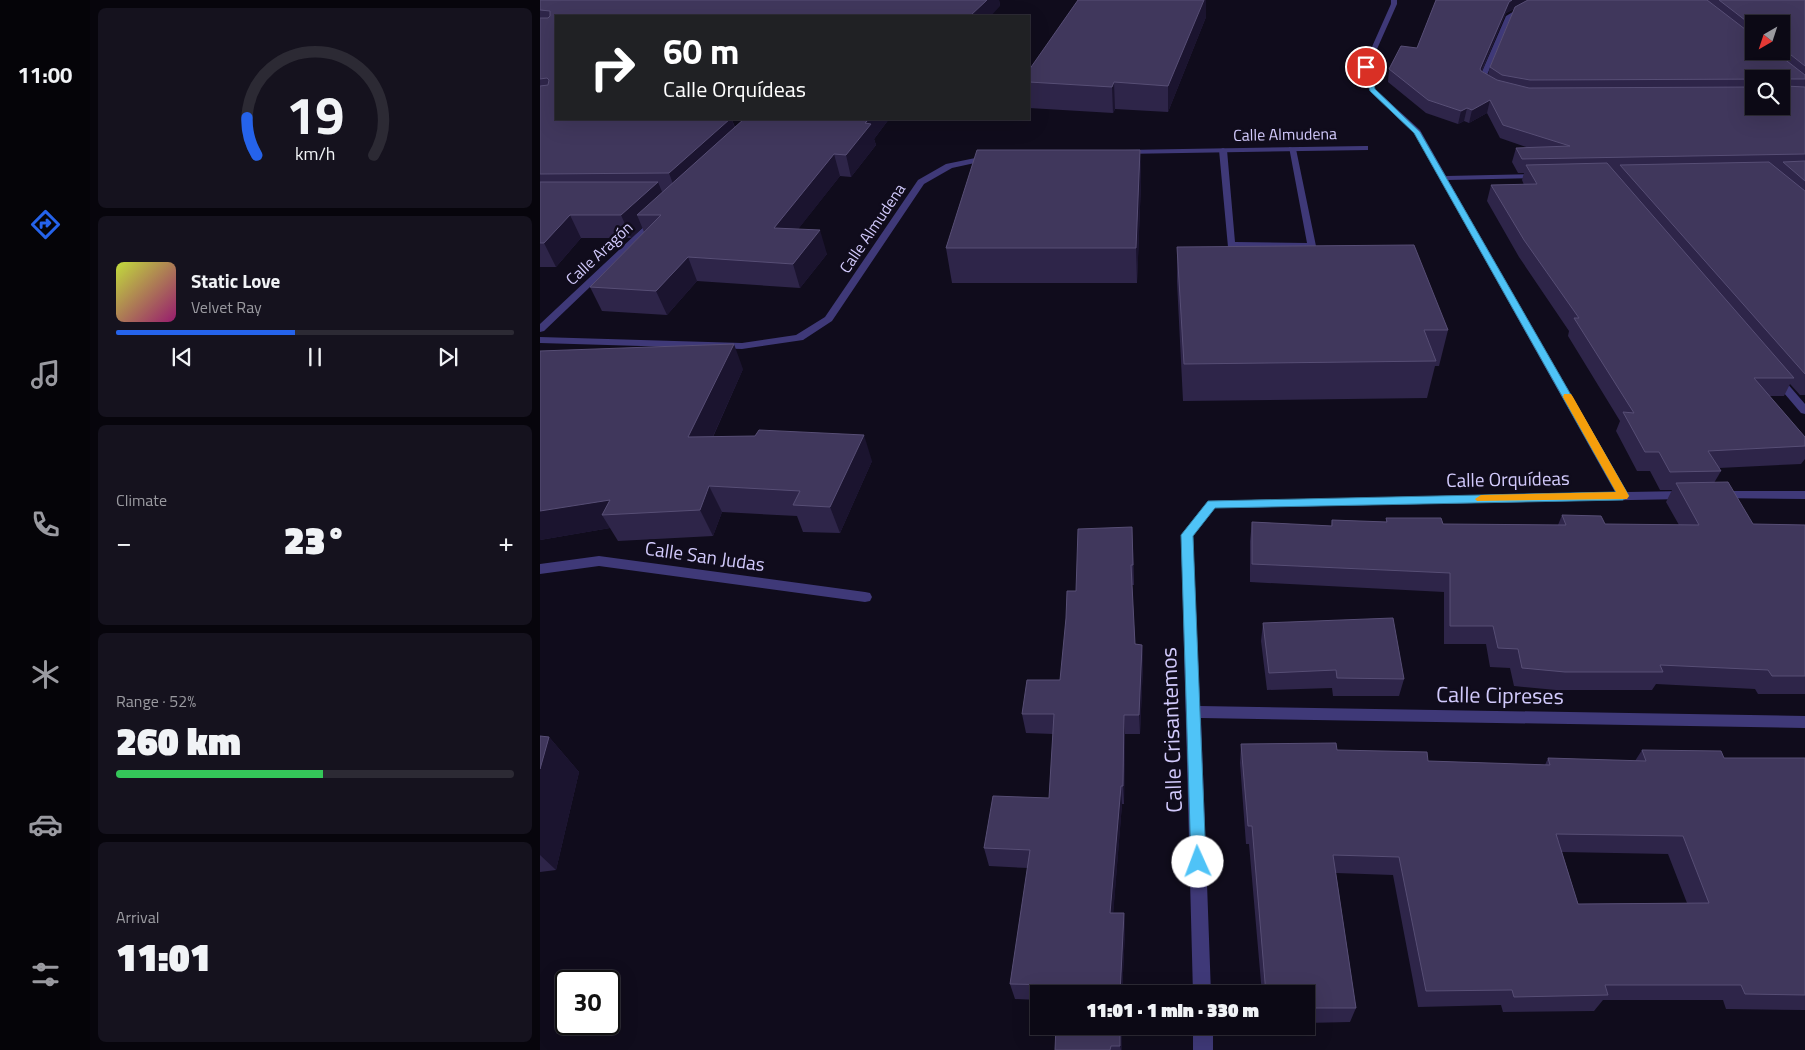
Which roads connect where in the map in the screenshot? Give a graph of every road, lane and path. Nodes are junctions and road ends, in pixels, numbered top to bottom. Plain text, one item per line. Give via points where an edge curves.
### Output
1 (1394, 0) edge
2 (1537, 4) edge
3 (1496, 90) edge
4 (1365, 148) dead end
5 (1292, 149) junction
6 (1223, 150) junction
7 (1113, 152) edge
8 (999, 156) edge
9 (1548, 176) edge
10 (1444, 178) junction
11 (665, 212) edge
12 (540, 329) edge
13 (540, 340) edge
14 (1766, 365) edge
15 (1805, 411) edge
16 (1805, 494) edge
17 (1623, 496) junction
18 (1212, 504) joint
19 (540, 569) edge
20 (865, 596) dead end
21 (1194, 712) junction
22 (1805, 722) edge
23 (1202, 985) edge
24 (1203, 1035) edge
25 (1203, 1050) edge

1 - 10 street via 1366,67 1372,90 1417,132
2 - 3 street via 1508,16 1481,81
4 - 5 street, Calle Almudena
5 - 6 street, Calle Almudena
5 - 6 street via 1312,246 1231,245
6 - 7 street, Calle Almudena
8 - 13 street, Calle Almudena via 949,166 920,182 829,319 799,338 742,346
9 - 10 street
10 - 17 street
11 - 12 street, Calle Aragón
14 - 15 street
16 - 17 street, Calle Orquídeas
17 - 18 street, Calle Orquídeas
18 - 21 street, Calle Crisantemos via 1187,535
19 - 20 street, Calle San Judas via 599,561
21 - 22 street, Calle Cipreses
21 - 23 street, Calle Crisantemos
24 - 25 street

